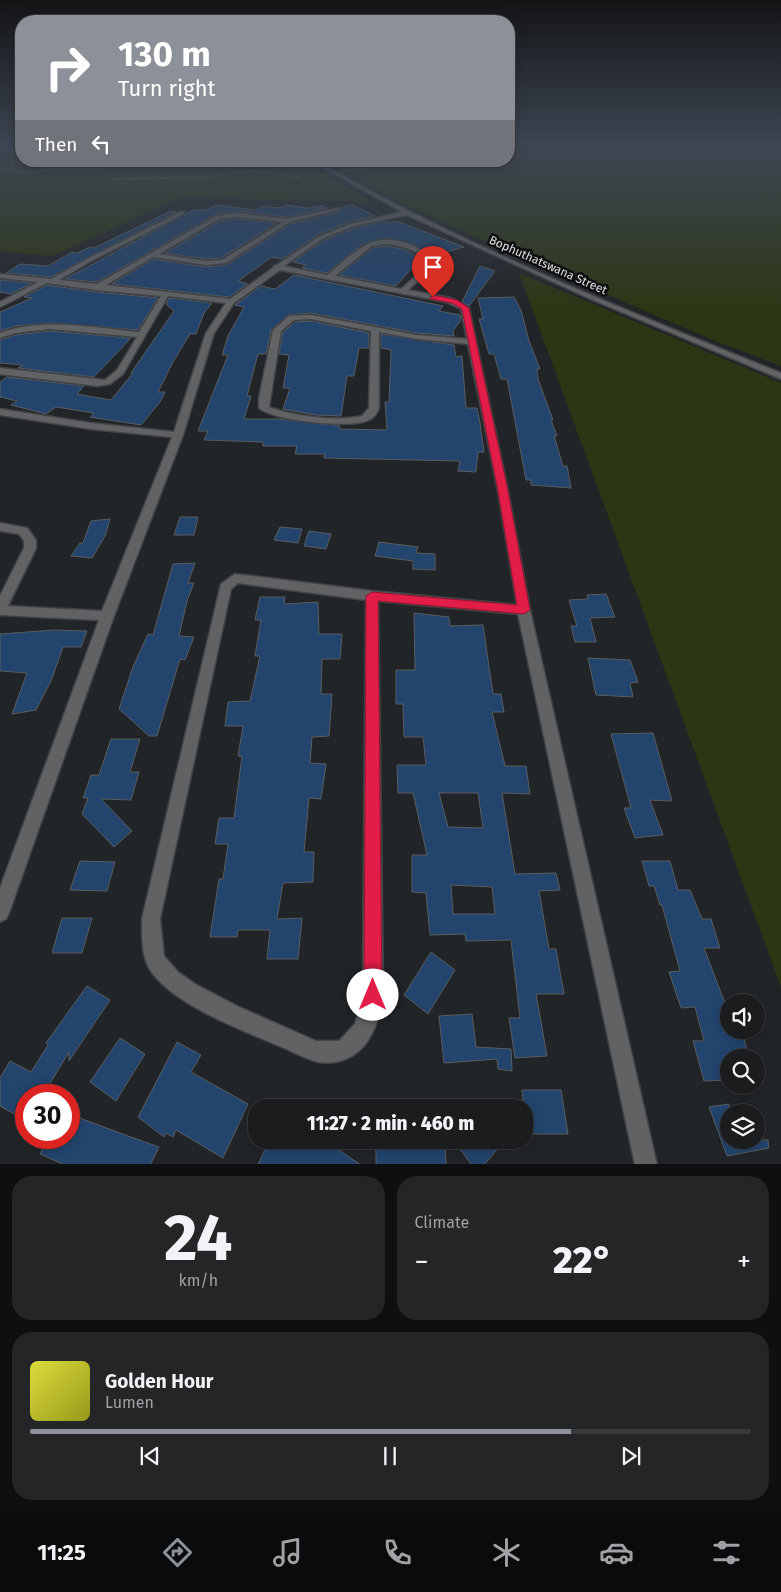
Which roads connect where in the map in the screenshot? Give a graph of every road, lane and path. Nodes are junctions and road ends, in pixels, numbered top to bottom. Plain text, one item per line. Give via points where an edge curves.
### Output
1 (383, 200) edge
2 (336, 209) dead end
3 (182, 213) dead end
4 (406, 213) junction
5 (287, 221) junction
6 (150, 255) junction
7 (276, 268) junction
8 (0, 276) edge
9 (329, 277) junction
10 (49, 281) junction
11 (96, 288) junction
12 (403, 291) junction
13 (166, 294) junction
14 (231, 301) junction
15 (0, 305) edge
16 (375, 329) junction
17 (142, 335) junction
18 (0, 336) edge
19 (472, 342) junction
20 (0, 371) edge
21 (781, 376) edge
22 (0, 412) edge
23 (178, 435) junction
24 (0, 527) edge
25 (372, 596) junction
26 (0, 609) edge
27 (524, 610) junction
28 (107, 616) junction
29 (0, 913) edge
30 (646, 1164) edge

1 - 4 street, Bophuthatswana Street
2 - 5 street
3 - 10 street
4 - 7 street via 330,233
4 - 21 street, Bophuthatswana Street via 607,304
5 - 6 street via 221,216
5 - 6 street via 220,263
6 - 11 street
7 - 9 street
7 - 14 street
8 - 10 street
9 - 12 street
9 - 12 street via 370,245 391,242 432,262
10 - 11 street
10 - 15 street
11 - 13 street
12 - 19 street via 464,306
13 - 14 street
13 - 17 street
14 - 23 street via 210,332
16 - 16 street via 316,317 286,321 279,327 274,342 264,408 302,418 352,420 372,414
16 - 19 street via 417,338
17 - 18 street via 36,326
17 - 20 street via 120,372 104,383
19 - 27 street
22 - 23 street
23 - 28 street
24 - 26 street via 23,531 30,540 30,548
25 - 25 street via 235,578 225,587 151,918 154,954 159,967 172,980 208,1001 316,1051 334,1052 348,1048 367,1023 373,995
25 - 27 street
26 - 28 street
27 - 30 street
28 - 29 street

